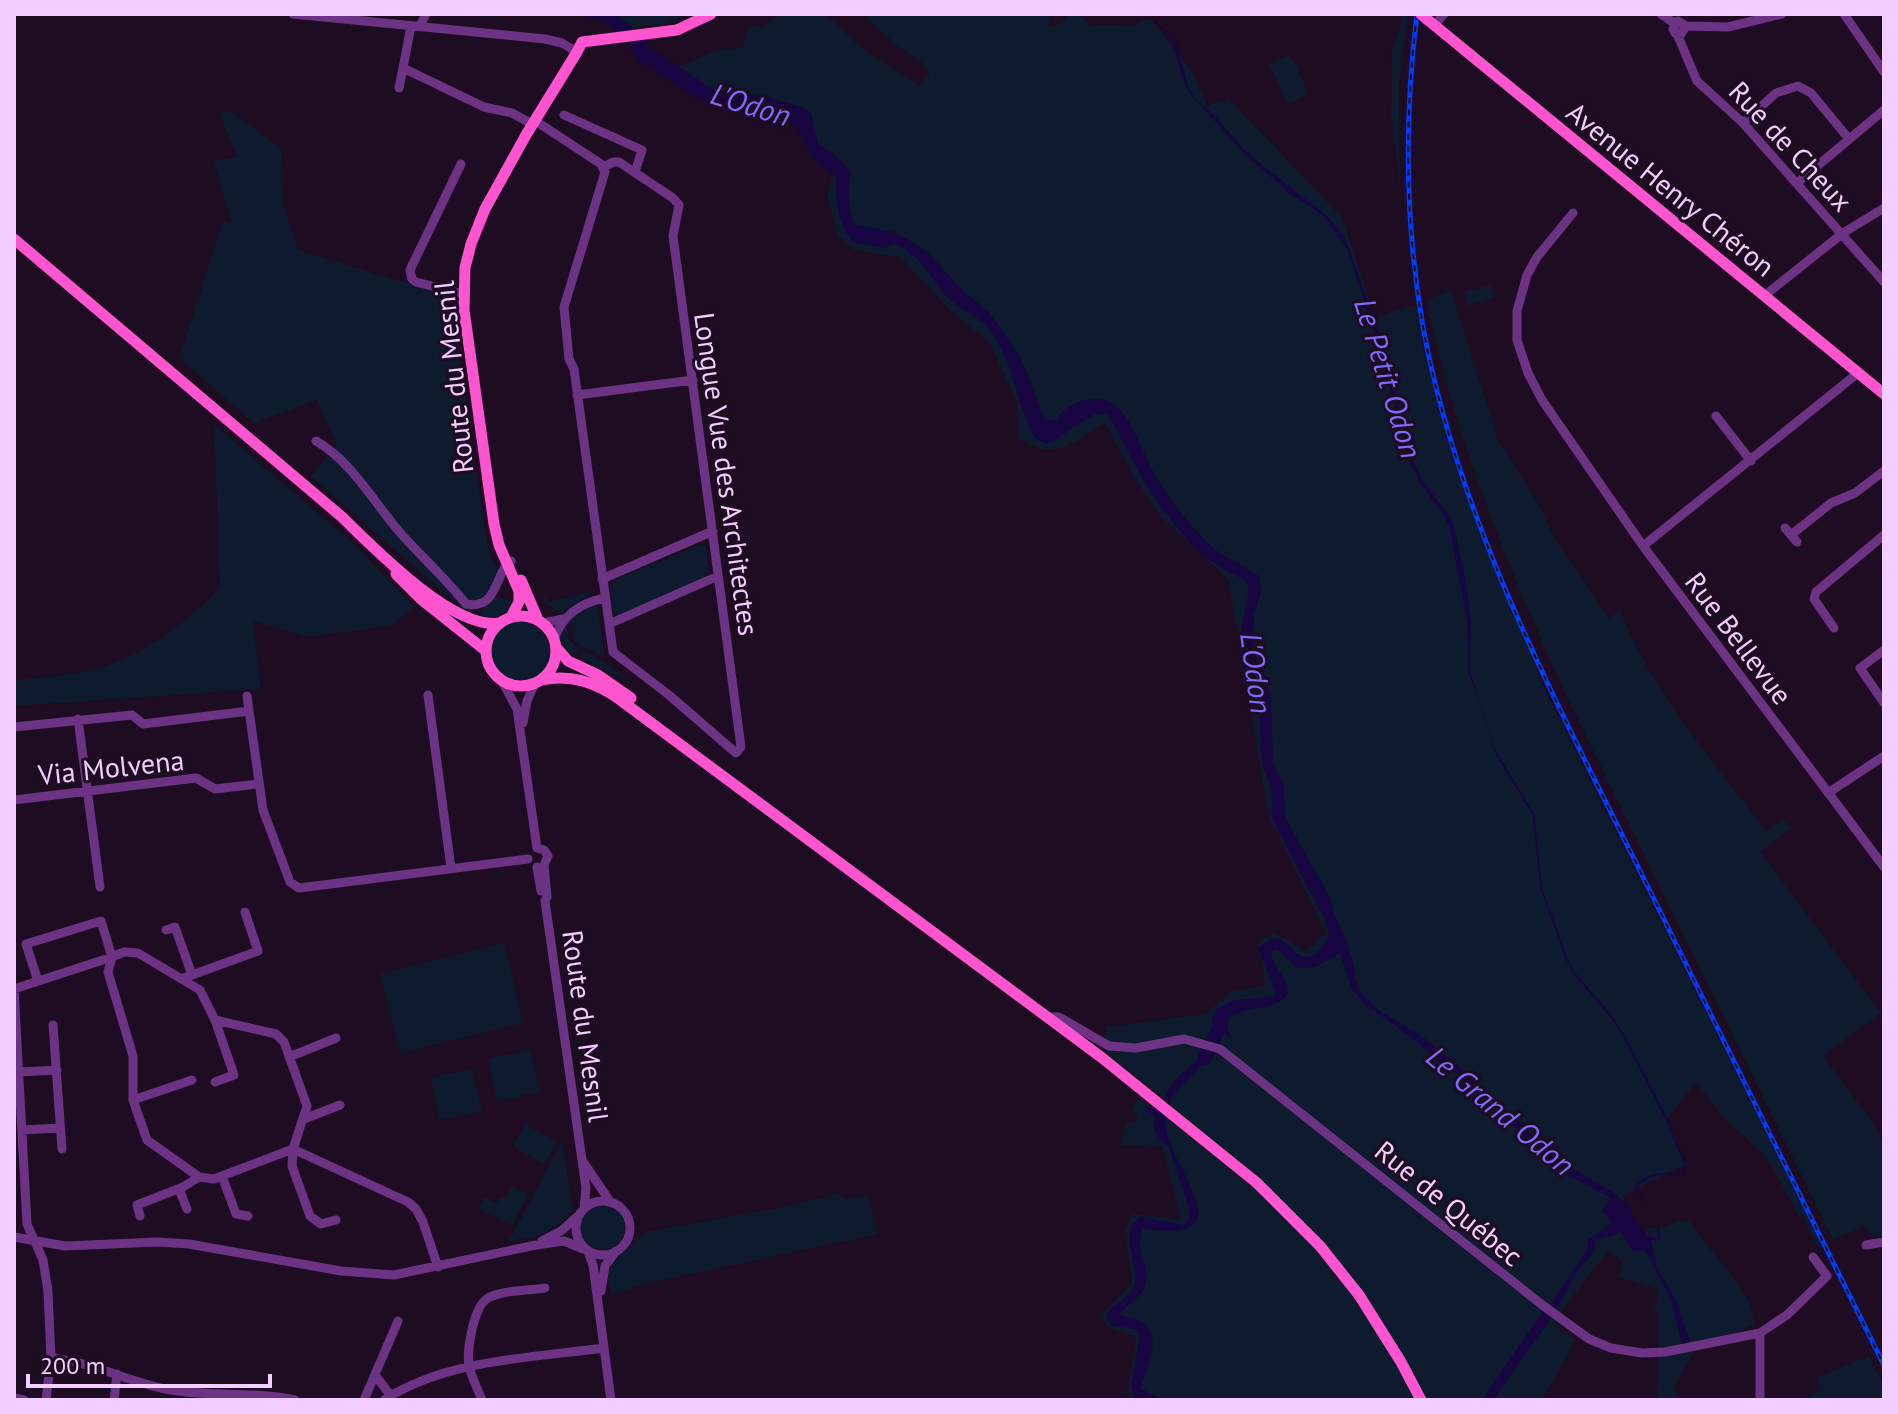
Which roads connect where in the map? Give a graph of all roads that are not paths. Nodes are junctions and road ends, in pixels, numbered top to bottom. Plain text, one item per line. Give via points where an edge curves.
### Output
1 (293, 14) edge
2 (426, 14) edge
3 (711, 14) edge
4 (1444, 14) edge
5 (1661, 14) edge
6 (1782, 14) edge
7 (1844, 14) edge
8 (1767, 16) edge
9 (1428, 20) edge
10 (416, 26) junction
11 (1675, 28) junction
12 (577, 52) junction
13 (403, 68) junction
14 (1884, 72) edge
15 (399, 88) dead end
16 (1884, 110) edge
17 (564, 115) dead end
18 (533, 122) junction
19 (1743, 123) junction
20 (1849, 139) junction
21 (461, 164) dead end
22 (604, 167) junction
23 (635, 172) junction
24 (1797, 183) junction
25 (1884, 208) edge
26 (1573, 213) dead end
27 (1843, 233) junction
28 (14, 239) edge
29 (1884, 282) edge
30 (463, 294) junction
31 (1764, 296) junction
32 (1858, 373) junction
33 (693, 380) junction
34 (1884, 394) edge
35 (577, 395) junction
36 (1716, 416) dead end
37 (316, 441) dead end
38 (1751, 461) junction
39 (1884, 471) edge
40 (713, 531) junction
41 (1791, 535) dead end
42 (1884, 535) edge
43 (1643, 546) junction
44 (384, 558) junction
45 (509, 562) junction
46 (718, 576) junction
47 (602, 579) junction
48 (605, 598) junction
49 (563, 619) junction
50 (506, 620) junction
51 (540, 622) junction
52 (609, 624) junction
53 (1834, 628) dead end
54 (555, 644) junction
55 (1884, 650) edge
56 (486, 651) junction
57 (502, 681) junction
58 (538, 681) junction
59 (428, 695) dead end
60 (247, 696) dead end
61 (1884, 703) edge
62 (249, 711) junction
63 (78, 719) junction
64 (14, 727) edge
65 (684, 747) junction
66 (525, 755) junction
67 (1884, 756) edge
68 (258, 784) junction
69 (87, 791) junction
70 (1828, 793) junction
71 (14, 800) edge
72 (537, 848) junction
73 (528, 859) junction
74 (540, 866) junction
75 (1884, 867) edge
76 (451, 868) junction
77 (100, 887) dead end
78 (245, 912) dead end
79 (166, 930) dead end
80 (112, 957) junction
81 (192, 975) junction
82 (181, 979) junction
83 (38, 981) junction
84 (14, 989) edge
85 (1048, 1017) junction
86 (215, 1020) junction
87 (53, 1025) dead end
88 (15, 1026) edge
89 (336, 1038) dead end
90 (289, 1057) junction
91 (57, 1070) junction
92 (19, 1072) junction
93 (192, 1080) dead end
94 (215, 1082) dead end
95 (133, 1100) junction
96 (340, 1105) dead end
97 (304, 1119) junction
98 (60, 1128) junction
99 (22, 1130) junction
100 (62, 1149) dead end
101 (293, 1149) junction
102 (19, 1154) edge
103 (580, 1157) junction
104 (199, 1177) junction
105 (218, 1178) junction
106 (179, 1189) junction
107 (609, 1200) junction
108 (187, 1209) dead end
109 (581, 1212) junction
110 (140, 1216) dead end
111 (248, 1216) dead end
112 (336, 1220) dead end
113 (14, 1237) edge
114 (1884, 1242) edge
115 (35, 1243) junction
116 (536, 1245) junction
117 (1866, 1245) dead end
118 (586, 1250) junction
119 (616, 1251) junction
120 (1813, 1257) dead end
121 (438, 1264) junction
122 (545, 1288) dead end
123 (599, 1310) junction
124 (398, 1321) dead end
125 (1760, 1333) junction
126 (604, 1348) junction
127 (51, 1358) junction
128 (468, 1367) junction
129 (117, 1374) junction
130 (375, 1375) junction
131 (14, 1398) edge
132 (217, 1398) edge
133 (388, 1398) edge
134 (24, 1400) edge
135 (46, 1400) edge
136 (114, 1400) edge
137 (295, 1400) edge
138 (364, 1400) edge
139 (482, 1400) edge
140 (611, 1400) edge
141 (1421, 1400) edge
142 (1760, 1400) edge

1 - 10 street
2 - 10 street
3 - 12 main road via 653,35 585,40
4 - 9 street
5 - 11 street
6 - 8 street
7 - 14 street
8 - 11 street via 1728,27 1686,26 1682,33
9 - 31 main road, Avenue Henry Chéron
10 - 12 street via 545,39
10 - 13 street
11 - 19 street, Rue de Cheux via 1697,81
12 - 18 main road, Route du Mesnil
13 - 15 street
13 - 18 street via 484,107
16 - 20 street
17 - 23 street via 642,150
18 - 22 street
18 - 30 main road, Route du Mesnil via 477,227
19 - 20 street via 1776,93 1798,86 1811,93
19 - 24 street, Rue de Cheux
20 - 24 street
21 - 30 street via 410,270 416,282
22 - 23 street via 616,161
22 - 35 street via 564,307
23 - 33 street, Longue Vue des Architectes via 678,203 673,236
24 - 27 street, Rue de Cheux
25 - 27 street
26 - 43 street, Rue Bellevue via 1527,275 1517,311 1517,340 1542,400
27 - 29 street, Rue de Cheux
27 - 31 street
28 - 44 main road
30 - 45 main road, Route du Mesnil via 496,533
31 - 32 main road, Avenue Henry Chéron
32 - 34 main road, Avenue Henry Chéron
32 - 38 street
33 - 35 street
33 - 40 street, Longue Vue des Architectes
35 - 47 street
36 - 38 street
37 - 45 street via 342,460 466,604 481,603 495,593
38 - 43 street
39 - 41 street
40 - 46 street, Longue Vue des Architectes
40 - 47 street
42 - 53 street via 1816,592 1814,599
43 - 70 street, Rue Bellevue
44 - 50 main road via 463,616 483,623
44 - 56 main road via 410,589
45 - 50 main road, Route du Mesnil via 519,602
45 - 51 main road, Route du Mesnil
46 - 52 street
46 - 52 street, Longue Vue des Architectes via 740,751 732,751 613,652
47 - 48 street
48 - 49 street
48 - 52 street
49 - 51 street
49 - 54 street
50 - 51 main road via 525,616
50 - 56 main road via 489,635
51 - 54 main road
54 - 58 main road via 553,665
54 - 65 main road via 568,661 625,693
55 - 61 street via 1860,668
56 - 57 main road via 492,671
57 - 58 main road via 518,686
57 - 66 street via 517,709
58 - 65 main road via 566,677 606,690
58 - 66 street via 522,721
59 - 76 street
60 - 62 street
62 - 63 street via 143,724 132,715
62 - 68 street
63 - 64 street
63 - 69 street
65 - 85 main road
66 - 72 street
67 - 70 street
68 - 69 street, Via Molvena via 215,789 196,778
68 - 76 street via 290,882 299,888
69 - 71 street, Via Molvena
69 - 77 street
70 - 75 street, Rue Bellevue
72 - 73 street
72 - 74 street via 548,856
73 - 74 street
73 - 76 street
74 - 103 street, Route du Mesnil
78 - 81 street via 258,951
79 - 81 street via 175,927
80 - 82 street via 138,953
80 - 83 street
80 - 83 street via 101,921 26,944
80 - 95 street via 108,972 133,1056
81 - 82 street
82 - 86 street via 200,990
83 - 84 street
84 - 88 street
85 - 125 street, Rue de Québec via 1059,1017 1098,1042 1120,1048 1175,1039 1220,1049 1589,1339 1642,1353
85 - 141 main road via 1257,1183 1320,1246 1372,1315
86 - 90 street via 276,1034
86 - 94 street via 234,1075
87 - 91 street
88 - 92 street
89 - 90 street
90 - 97 street via 307,1106
91 - 92 street
91 - 98 street
92 - 99 street
93 - 95 street
95 - 104 street via 147,1140
96 - 97 street
97 - 101 street
98 - 99 street
98 - 100 street
99 - 102 street
101 - 105 street
101 - 112 street via 292,1166 310,1216 321,1224
101 - 121 street via 408,1202 416,1209
102 - 115 street via 27,1224
103 - 107 street, Route du Mesnil
103 - 109 street, Route du Mesnil via 586,1188
104 - 105 street
104 - 106 street
105 - 111 street via 236,1214
106 - 108 street
106 - 110 street via 137,1205
107 - 109 street
107 - 119 street via 630,1222 630,1236
109 - 116 street
109 - 118 street via 577,1226
113 - 115 street
114 - 117 street
115 - 121 street via 189,1244 366,1274 394,1275
115 - 127 street via 48,1291
116 - 118 street via 564,1241
116 - 121 street
118 - 119 street via 595,1256
118 - 123 street
119 - 123 street via 605,1266
120 - 125 street, Rue de Québec via 1827,1276
122 - 128 street via 484,1300 473,1324
123 - 126 street
124 - 130 street
125 - 142 street
126 - 128 street
126 - 140 street
127 - 129 street
127 - 135 street
128 - 133 street
128 - 139 street
129 - 132 street via 166,1390
129 - 136 street
130 - 133 street
130 - 138 street
131 - 134 street
132 - 137 street via 273,1395

